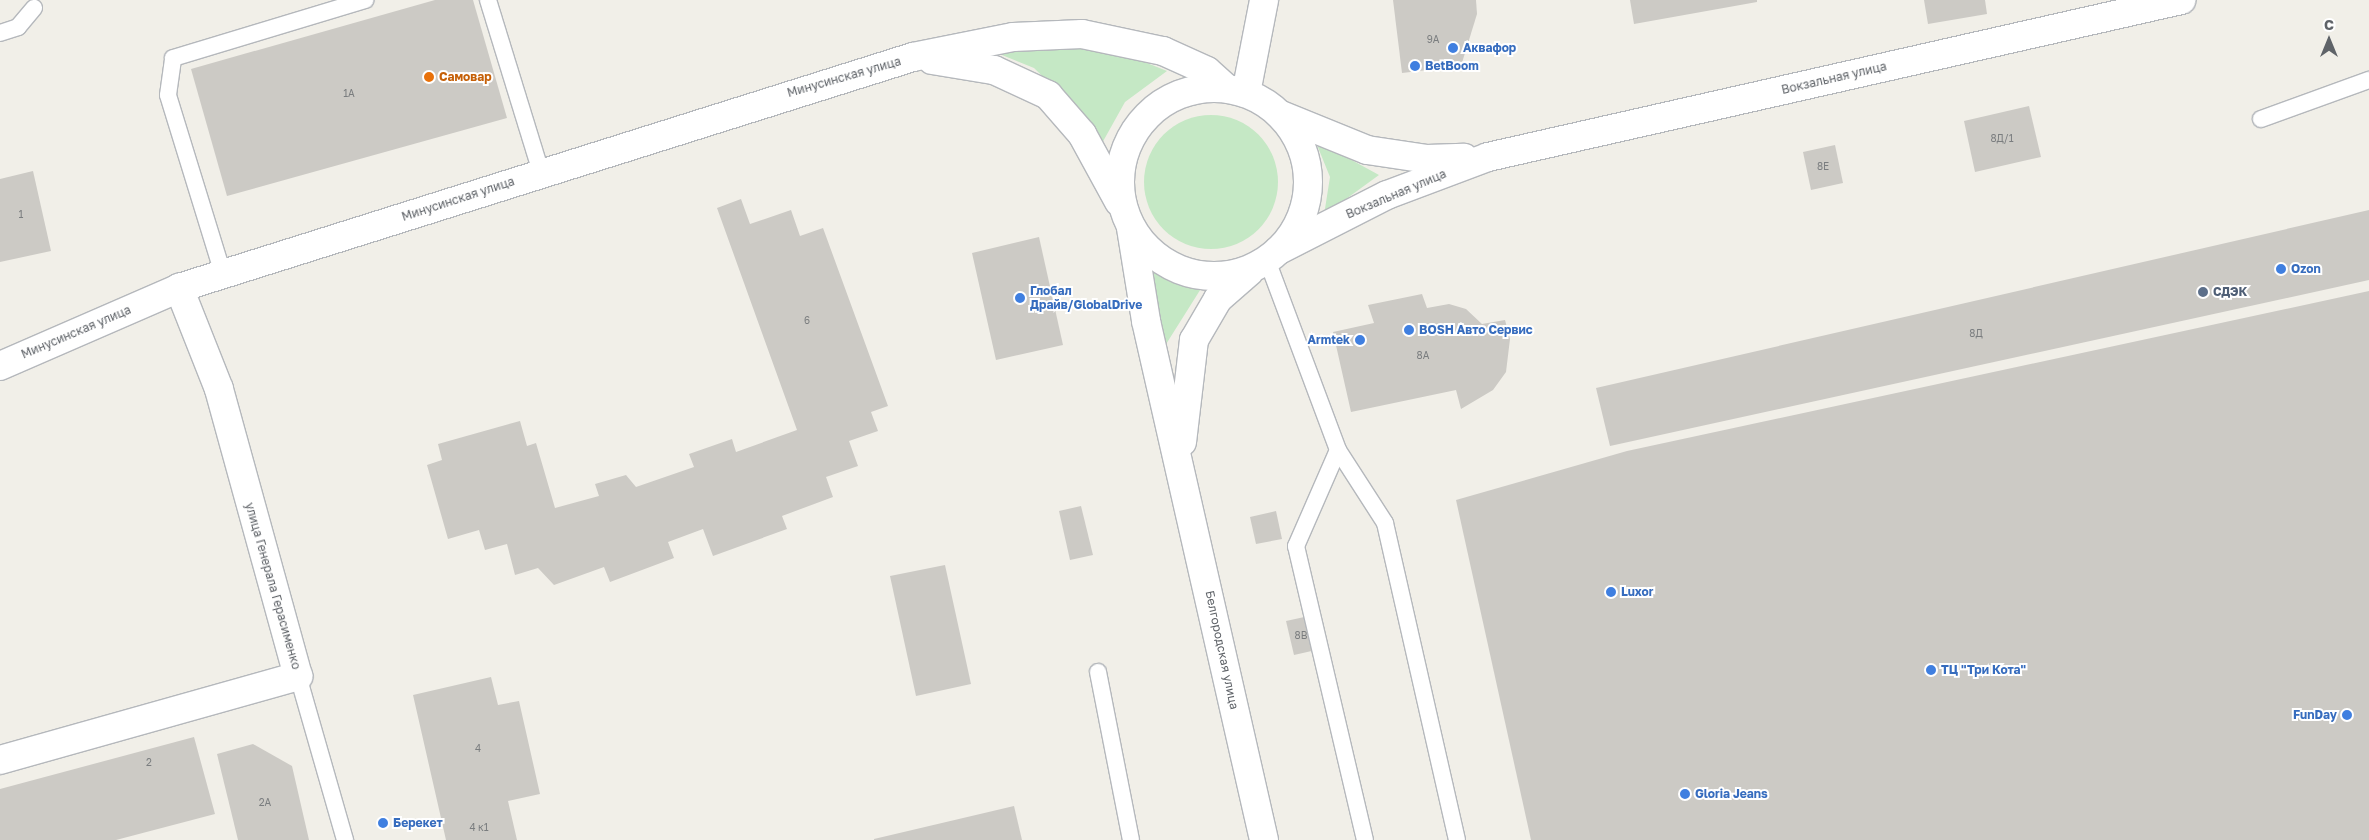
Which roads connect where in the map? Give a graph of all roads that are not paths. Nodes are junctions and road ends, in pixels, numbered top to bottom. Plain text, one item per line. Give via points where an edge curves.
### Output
1 (365, 0) edge
2 (488, 0) edge
3 (1264, 0) edge
4 (2181, 0) edge
5 (34, 8) dead end
6 (0, 34) edge
7 (914, 57) junction
8 (2369, 80) edge
9 (1236, 90) junction
10 (1281, 115) junction
11 (2261, 120) dead end
12 (1488, 157) junction
13 (541, 172) junction
14 (1126, 218) junction
15 (1266, 260) junction
16 (223, 274) junction
17 (179, 288) junction
18 (3, 363) edge
19 (1338, 450) junction
20 (1181, 461) junction
21 (1098, 672) dead end
22 (298, 676) junction
23 (0, 760) edge
24 (345, 840) edge
25 (1131, 840) edge
26 (1264, 840) edge
27 (1364, 840) edge
28 (1457, 840) edge

1 - 16 lane via 173,58 168,96
2 - 13 lane
3 - 9 main road
4 - 12 main road, Вокзальная улица
5 - 6 lane via 18,27
7 - 9 main road, Минусинская улица via 1013,37 1082,34 1162,51
7 - 13 main road, Минусинская улица
7 - 14 main road, Минусинская улица via 994,70 1048,95 1082,134
8 - 11 lane
9 - 10 main road, Минусинская улица
9 - 14 main road via 1180,93 1142,120 1121,161
10 - 12 main road, Вокзальная улица via 1367,150 1397,157
10 - 15 main road via 1298,139 1308,172 1302,215
12 - 15 main road, Вокзальная улица via 1387,195
13 - 16 main road, Минусинская улица
14 - 15 main road via 1158,258 1176,268 1217,277
14 - 20 main road, Белгородская улица via 1146,321
15 - 19 lane
15 - 20 main road, Белгородская улица via 1218,299 1194,340
16 - 17 main road, Минусинская улица
17 - 18 main road, Минусинская улица
17 - 22 main road, улица Генерала Герасименко via 218,389
19 - 27 lane via 1296,546
19 - 28 lane via 1385,523
20 - 26 main road, Белгородская улица
21 - 25 lane
22 - 23 main road, улица Генерала Герасименко
22 - 24 lane

